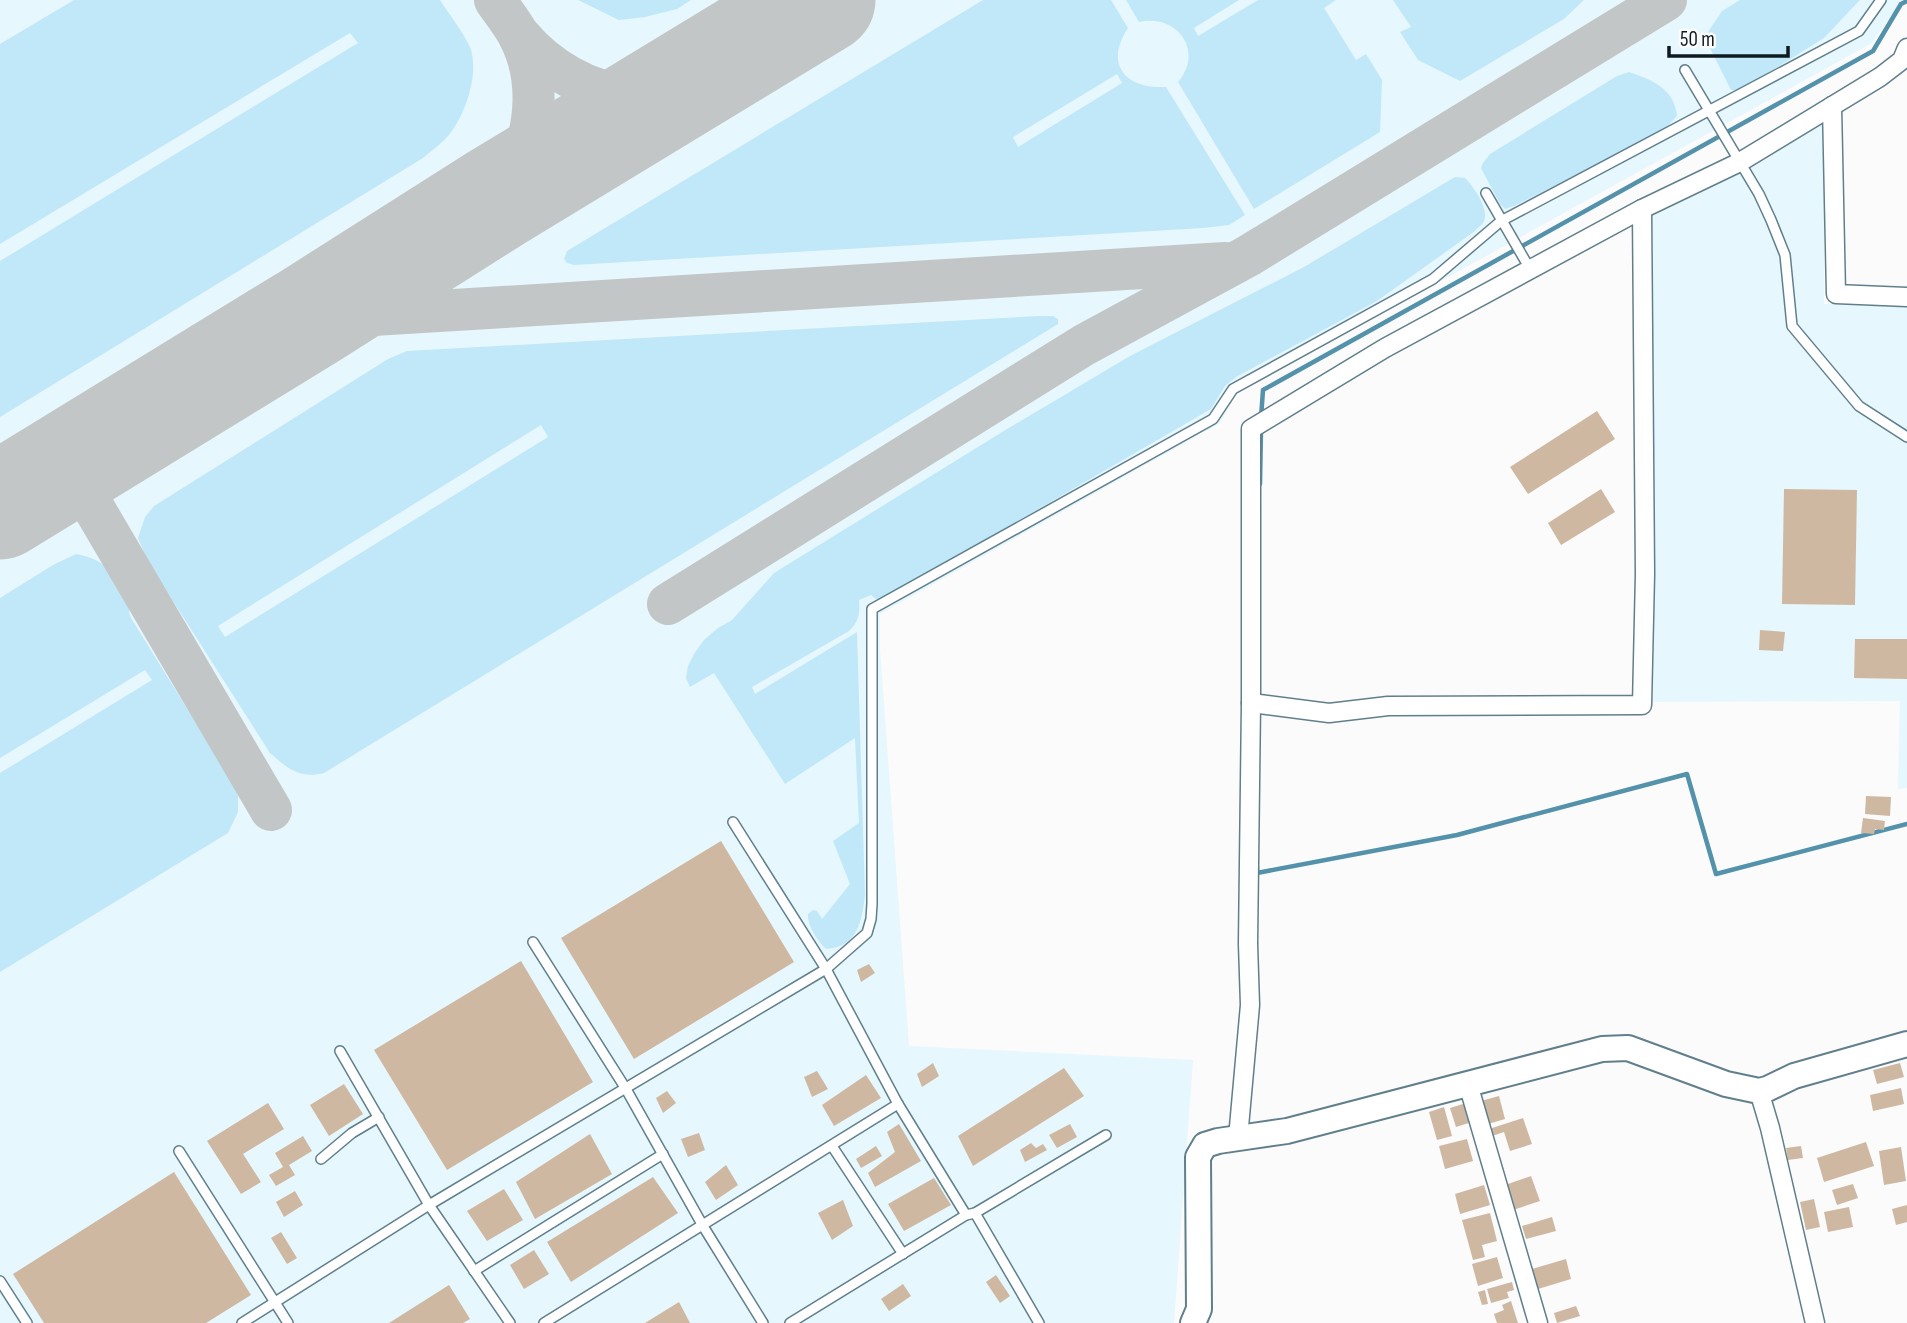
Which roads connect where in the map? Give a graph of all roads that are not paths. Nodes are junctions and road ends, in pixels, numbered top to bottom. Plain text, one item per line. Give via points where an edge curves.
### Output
1 (1881, 0) edge
2 (1907, 48) edge
3 (1685, 70) dead end
4 (1832, 106) junction
5 (1710, 112) junction
6 (1740, 162) junction
7 (1486, 193) dead end
8 (1642, 209) junction
9 (1501, 221) junction
10 (1525, 262) junction
11 (1907, 297) edge
12 (1907, 437) edge
13 (1251, 703) junction
14 (733, 822) dead end
15 (533, 942) dead end
16 (827, 969) junction
17 (1907, 1044) edge
18 (340, 1051) dead end
19 (1468, 1084) junction
20 (626, 1089) junction
21 (1759, 1091) junction
22 (898, 1104) junction
23 (379, 1117) junction
24 (1107, 1135) dead end
25 (1238, 1138) junction
26 (832, 1146) junction
27 (179, 1151) dead end
28 (663, 1154) junction
29 (321, 1159) dead end
30 (429, 1205) junction
31 (971, 1214) junction
32 (703, 1226) junction
33 (902, 1254) junction
34 (474, 1271) junction
35 (0, 1281) edge
36 (275, 1302) junction
37 (27, 1323) edge
38 (242, 1323) edge
39 (288, 1323) edge
40 (510, 1323) edge
41 (544, 1323) edge
42 (763, 1323) edge
43 (790, 1323) edge
44 (1039, 1323) edge
45 (1193, 1323) edge
46 (1538, 1323) edge
47 (1815, 1323) edge

1 - 5 lane via 1859,32
2 - 4 street via 1902,60
3 - 5 lane
4 - 6 street
4 - 11 street via 1836,294
5 - 6 lane
5 - 9 lane
6 - 8 street
6 - 12 lane via 1785,255 1792,326 1859,406
7 - 9 lane
8 - 10 street
8 - 13 street via 1642,705 1388,706 1329,713
9 - 10 lane
9 - 16 lane via 1433,279 1233,389 1213,419 872,609 871,919 867,933
10 - 13 street via 1251,429
13 - 25 street via 1250,1005
14 - 16 lane
15 - 20 lane
16 - 20 lane
16 - 22 lane
17 - 21 street via 1794,1076
18 - 23 lane
19 - 21 street via 1602,1049 1628,1048 1726,1084
19 - 25 street via 1287,1131
19 - 46 street
20 - 28 lane
20 - 30 lane
21 - 47 street
22 - 26 lane
22 - 31 lane
23 - 29 lane
23 - 30 lane
24 - 31 lane
25 - 45 street via 1205,1145 1198,1157 1199,1309
26 - 32 lane
26 - 33 lane
27 - 36 lane
28 - 32 lane
28 - 34 lane
30 - 34 lane
30 - 36 lane
31 - 33 lane
31 - 44 lane
32 - 41 lane
32 - 42 lane
33 - 43 lane
34 - 40 lane
35 - 37 lane
36 - 38 lane
36 - 39 lane

